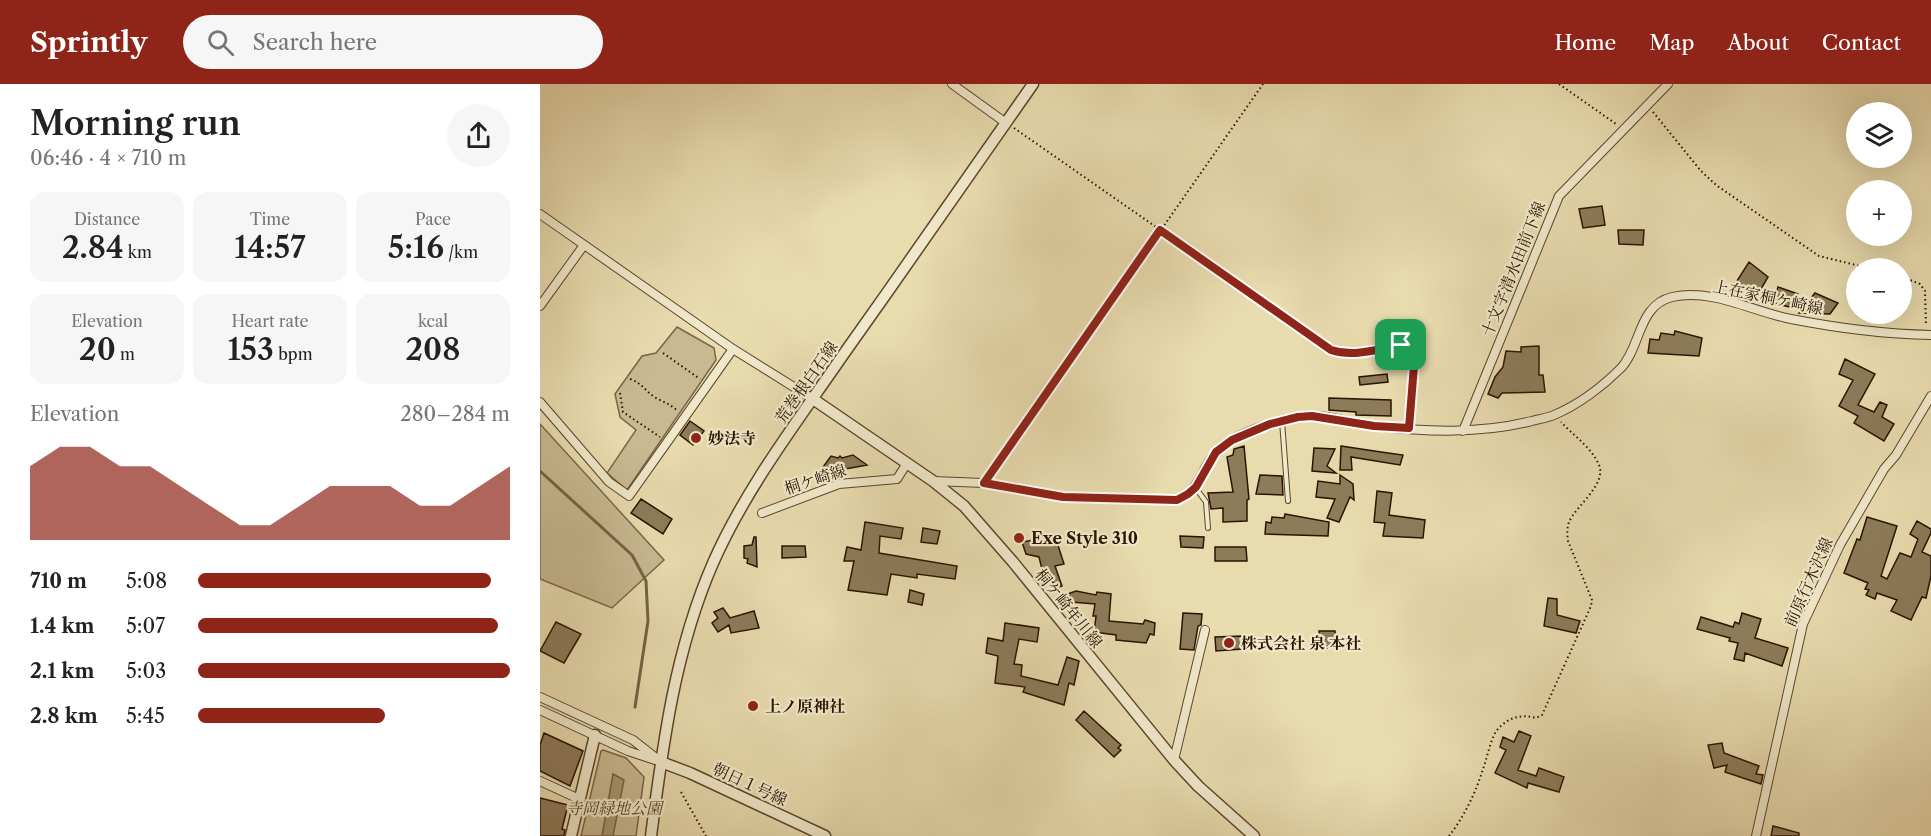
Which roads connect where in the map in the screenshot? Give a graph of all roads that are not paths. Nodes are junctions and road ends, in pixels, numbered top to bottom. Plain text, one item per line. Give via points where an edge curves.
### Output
1 (952, 84) edge
2 (1033, 84) edge
3 (1668, 84) edge
4 (1006, 123) junction
5 (540, 214) edge
6 (584, 245) junction
7 (540, 306) edge
8 (1929, 335) edge
9 (733, 349) junction
10 (1931, 396) edge
11 (813, 399) junction
12 (540, 402) edge
13 (1282, 421) junction
14 (1463, 431) junction
15 (907, 463) junction
16 (933, 481) junction
17 (1196, 487) junction
18 (1288, 501) dead end
19 (762, 513) dead end
20 (1208, 528) dead end
21 (1205, 630) dead end
22 (540, 697) edge
23 (540, 710) edge
24 (595, 735) junction
25 (1174, 760) junction
26 (661, 762) junction
27 (540, 781) edge
28 (579, 799) junction
29 (571, 836) edge
30 (651, 836) edge
31 (825, 836) edge
32 (1254, 836) edge
33 (1756, 836) edge

1 - 4 street
2 - 4 street, 荒巻根白石線
3 - 14 street, 十文字清水田前下線 via 1559,196
4 - 11 street, 荒巻根白石線
5 - 6 street
6 - 7 street
6 - 9 street
8 - 14 street, 上在家桐ケ崎線 via 1856,330 1789,319 1730,300 1671,297 1647,315 1631,355 1621,368 1583,398 1553,415 1489,430
9 - 11 street
9 - 12 street via 629,496 609,482
10 - 33 street, 前原行木沢線 via 1840,545 1803,624
11 - 15 street, 桐ケ崎年川線
11 - 26 street, 荒巻根白石線 via 774,454 713,563 677,671
13 - 14 street, 上在家桐ケ崎線 via 1312,416 1374,426
13 - 17 street, 上在家桐ケ崎線 via 1232,440 1216,452
13 - 18 lane
15 - 16 street, 桐ケ崎年川線
15 - 19 street, 桐ケ崎線 via 897,478 839,484
16 - 17 street via 984,483 1063,497 1177,500
16 - 25 street, 桐ケ崎年川線 via 992,536
17 - 20 lane via 1206,502
21 - 25 street
22 - 26 street via 633,740
23 - 24 street
24 - 26 street
24 - 28 street
25 - 32 street, 桐ケ崎年川線
26 - 30 street, 荒巻根白石線
26 - 31 street, 朝日１号線
27 - 28 street
28 - 29 street

